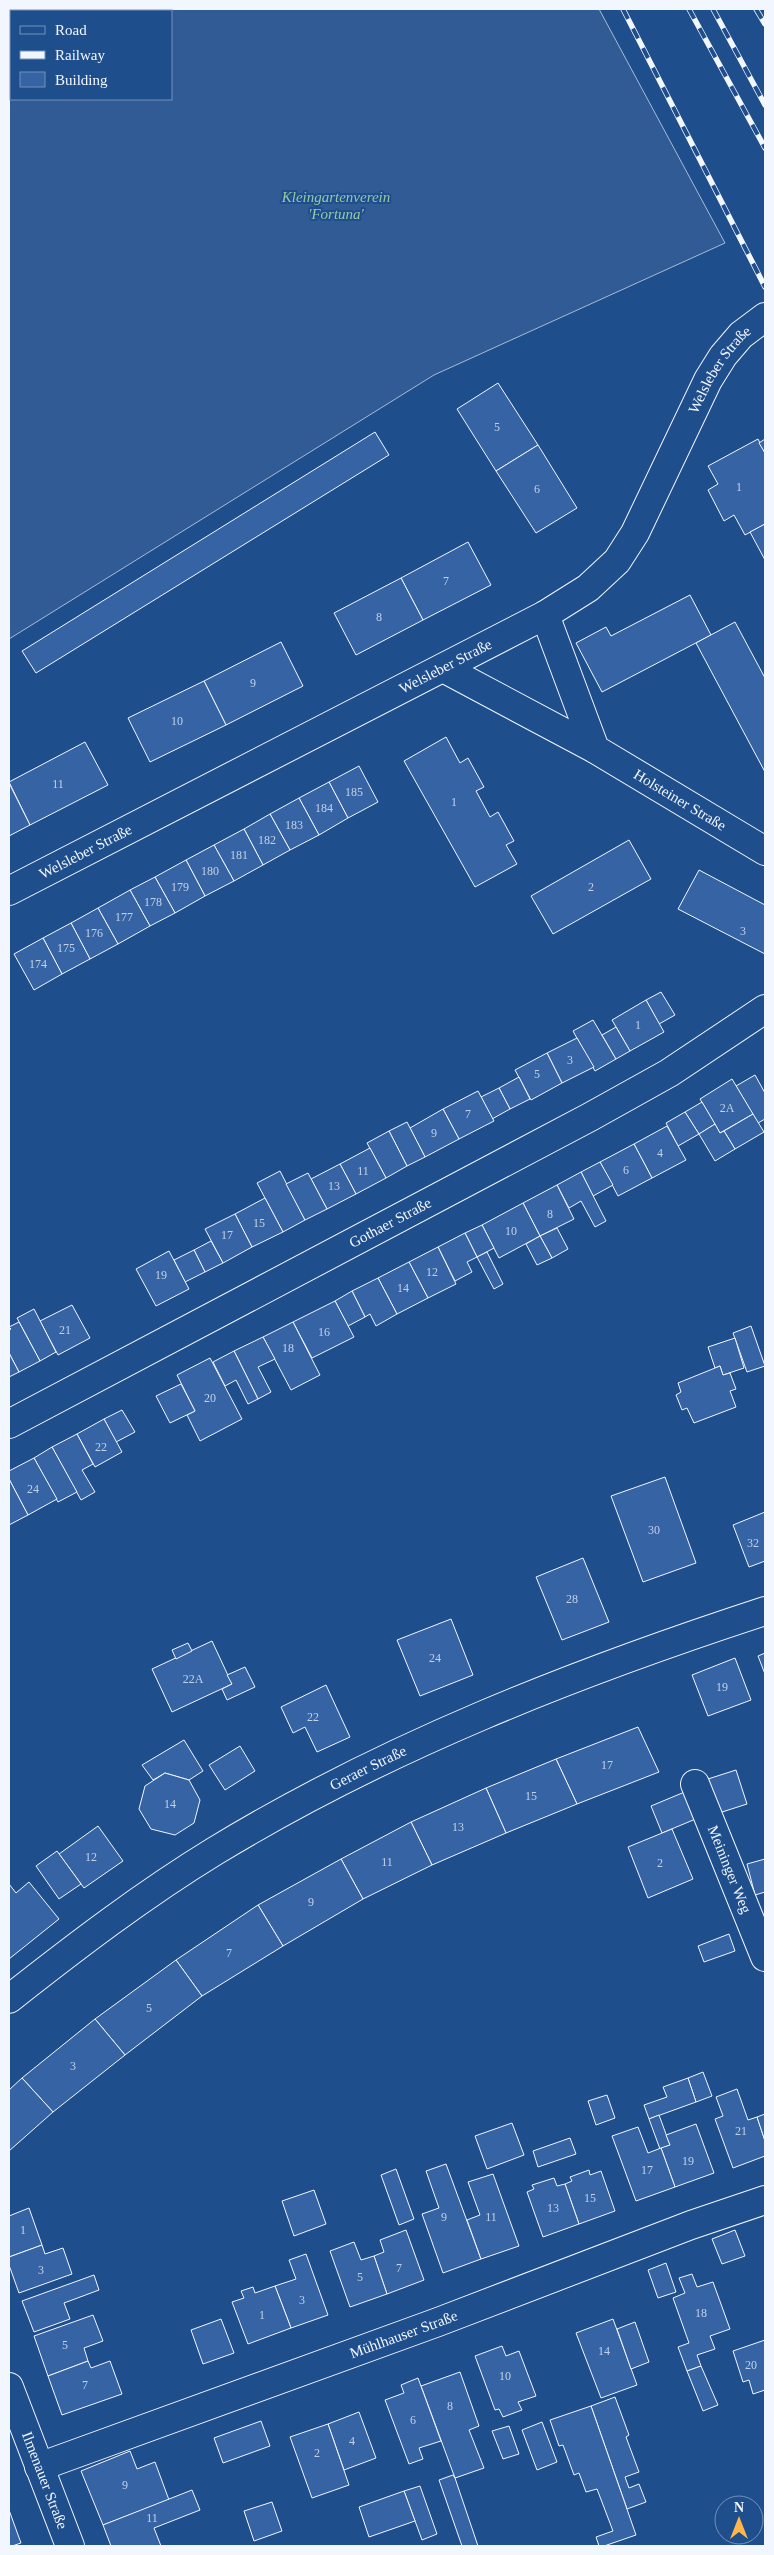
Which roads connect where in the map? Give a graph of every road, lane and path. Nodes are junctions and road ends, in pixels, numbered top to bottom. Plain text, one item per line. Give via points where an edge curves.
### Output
1 (765, 317) edge
2 (545, 614) junction
3 (443, 668) junction
4 (595, 749) junction
5 (765, 851) edge
6 (9, 891) edge
7 (765, 1009) edge
8 (9, 1424) edge
9 (765, 1610) edge
10 (695, 1784) dead end
11 (765, 1957) edge
12 (9, 2000) edge
13 (765, 2200) edge
14 (9, 2387) edge
15 (39, 2467) junction
16 (70, 2546) edge

1 - 2 street, Welsleber Straße via 741,335 708,380 635,534 622,553 601,578
2 - 3 street, Welsleber Straße
2 - 4 street
3 - 4 street, Holsteiner Straße
3 - 6 street, Welsleber Straße
4 - 5 street, Holsteiner Straße
7 - 8 street, Gothaer Straße via 622,1100
9 - 12 street, Geraer Straße via 647,1650 437,1735 360,1772 213,1852 144,1898
10 - 11 street, Meininger Weg
13 - 15 street, Mühlhauser Straße
14 - 15 street, Ilmenauer Straße
15 - 16 street, Ilmenauer Straße

